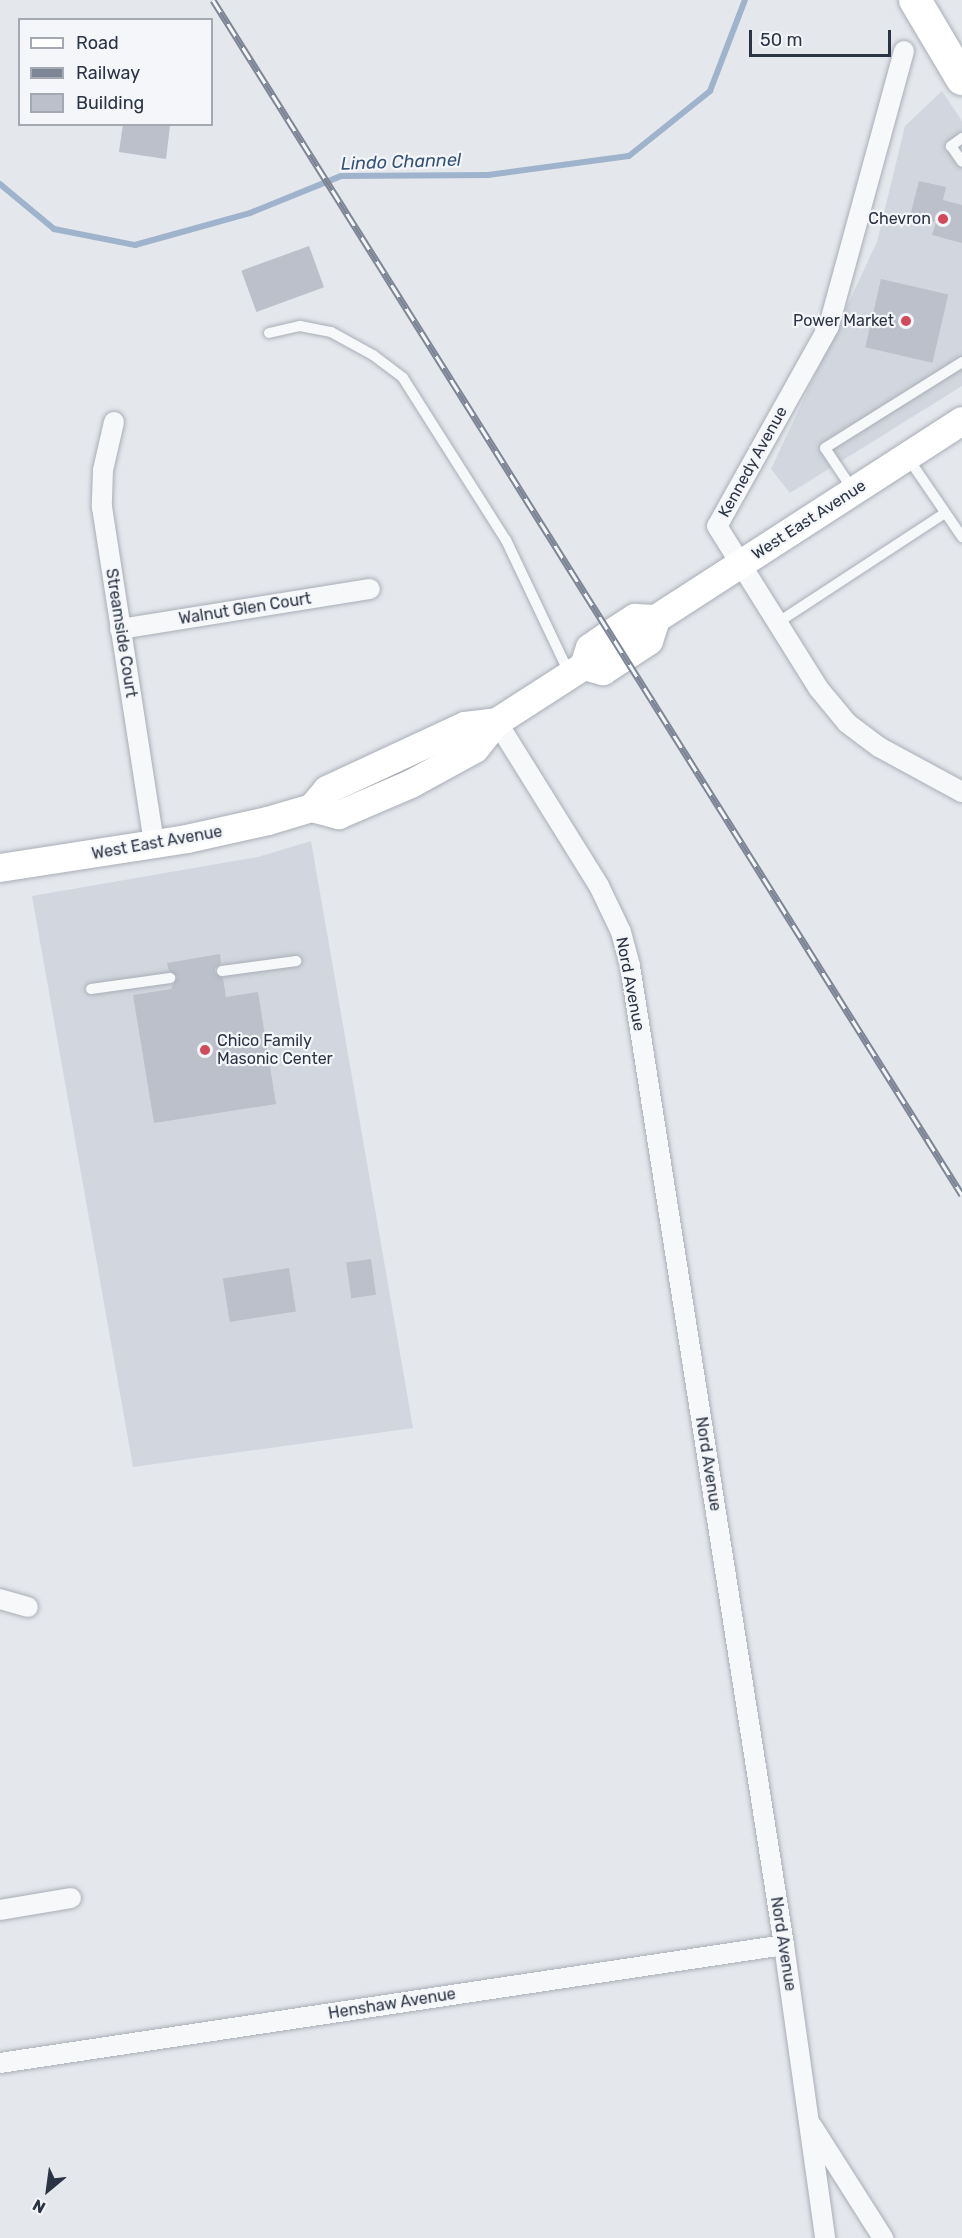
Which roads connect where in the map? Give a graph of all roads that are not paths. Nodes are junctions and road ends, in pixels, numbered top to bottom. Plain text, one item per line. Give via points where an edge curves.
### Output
1 (915, 0) edge
2 (936, 0) edge
3 (962, 41) edge
4 (904, 51) dead end
5 (962, 79) edge
6 (962, 138) edge
7 (962, 162) edge
8 (269, 333) dead end
9 (962, 362) edge
10 (962, 421) edge
11 (114, 422) dead end
12 (907, 456) junction
13 (854, 491) junction
14 (945, 513) junction
15 (962, 537) edge
16 (739, 565) junction
17 (370, 589) dead end
18 (777, 623) junction
19 (120, 629) junction
20 (577, 670) junction
21 (497, 722) junction
22 (962, 792) edge
23 (154, 844) junction
24 (0, 868) edge
25 (296, 962) dead end
26 (222, 971) dead end
27 (170, 978) dead end
28 (92, 989) dead end
29 (0, 1599) edge
30 (28, 1606) dead end
31 (71, 1898) dead end
32 (0, 1910) edge
33 (784, 1945) junction
34 (0, 2063) edge
35 (809, 2121) junction
36 (825, 2238) edge
37 (883, 2238) edge

1 - 5 main road
2 - 3 main road
4 - 16 street, Kennedy Avenue via 829,326 717,526
6 - 7 lane via 951,146
8 - 20 lane via 300,326 330,332 373,355 404,378 506,540
9 - 13 lane via 825,448
10 - 12 main road, West East Avenue
11 - 19 street, Streamside Court via 102,490 104,529
12 - 13 main road, West East Avenue
12 - 14 lane
13 - 16 main road, West East Avenue
14 - 15 lane
14 - 18 lane
16 - 18 street, Kennedy Avenue
16 - 20 main road, West East Avenue via 656,619 649,640 603,671
17 - 19 street, Walnut Glen Court
18 - 22 street, Kennedy Avenue via 819,689 847,723 879,747
19 - 23 street, Streamside Court
20 - 21 main road, West East Avenue
21 - 23 main road, West East Avenue via 465,726 327,790 312,808 233,830
21 - 33 street, Nord Avenue via 599,886 626,949
23 - 24 main road, West East Avenue
25 - 26 lane
27 - 28 lane
29 - 30 street
31 - 32 street
33 - 34 street, Henshaw Avenue
33 - 35 street, Nord Avenue
35 - 36 street, Nord Avenue
35 - 37 street

